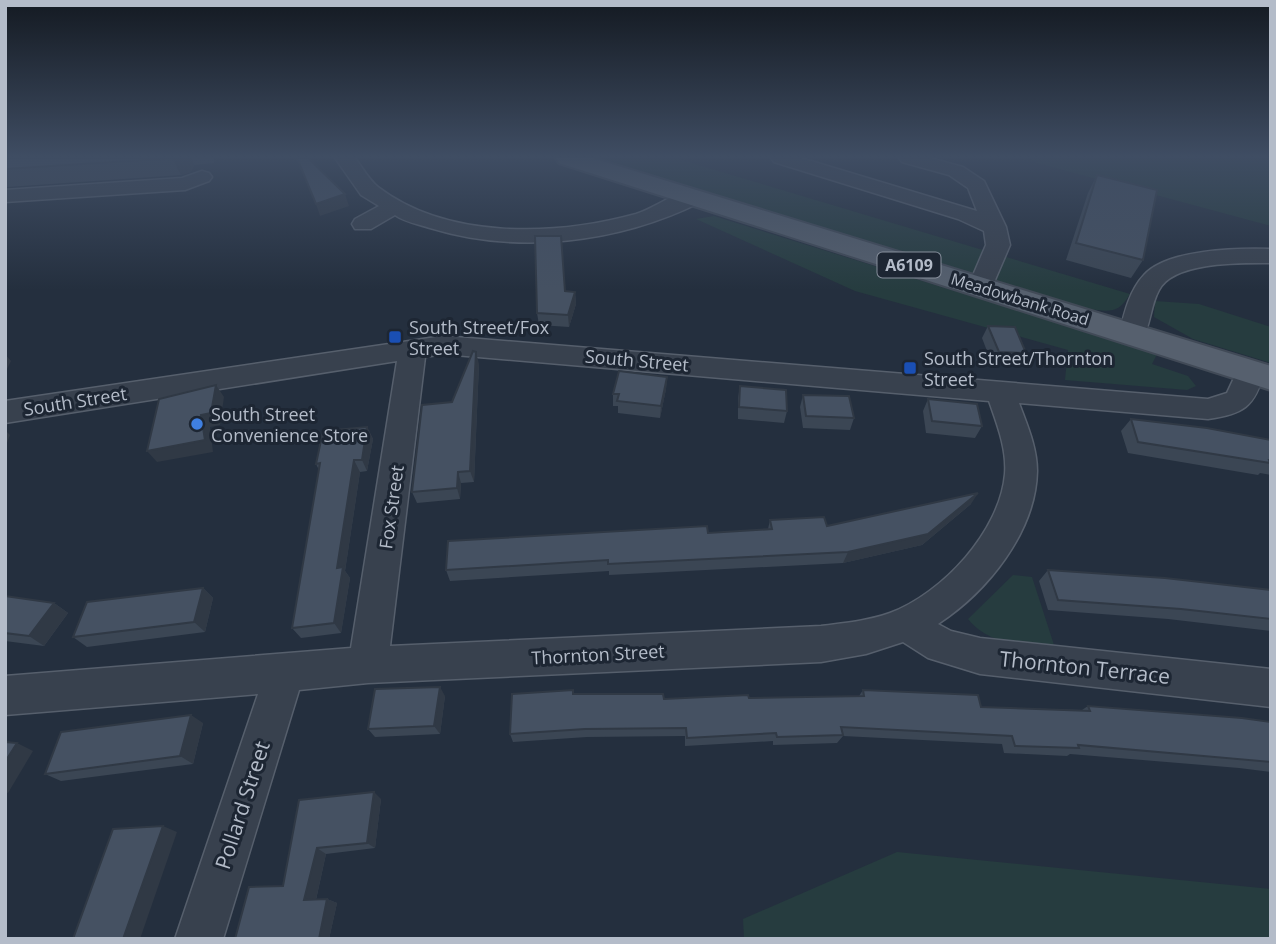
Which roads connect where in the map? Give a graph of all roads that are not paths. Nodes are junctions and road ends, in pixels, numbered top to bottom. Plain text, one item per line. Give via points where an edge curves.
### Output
1 (383, 202) edge
2 (684, 202) edge
3 (709, 202) edge
4 (927, 202) edge
5 (985, 202) edge
6 (392, 208) junction
7 (363, 224) dead end
8 (995, 227) junction
9 (1271, 256) edge
10 (980, 287) junction
11 (1132, 335) junction
12 (413, 348) junction
13 (1260, 375) edge
14 (1000, 390) junction
15 (5, 412) edge
16 (908, 622) junction
17 (368, 665) junction
18 (285, 671) junction
19 (1271, 688) edge
20 (5, 696) edge
21 (199, 939) edge

1 - 6 street
2 - 6 street via 659,216 563,234 466,230
3 - 10 main road, Meadowbank Road / A6109
4 - 8 street
5 - 8 street
6 - 7 street
8 - 10 street via 998,245
9 - 11 street via 1191,262 1158,275 1143,300
10 - 11 main road, Meadowbank Road / A6109
11 - 13 main road, Meadowbank Road / A6109
12 - 14 street, South Street via 474,346
12 - 15 street, South Street
12 - 17 street, Fox Street
13 - 14 street, South Street via 1240,399 1208,409
14 - 16 street, Thornton Street via 1018,441 1017,502 1001,537 976,568
16 - 17 street, Thornton Street via 863,637 821,643
16 - 19 street, Thornton Terrace via 945,649 980,656
17 - 18 street, Thornton Street
18 - 20 street, Thornton Street
18 - 21 street, Pollard Street

